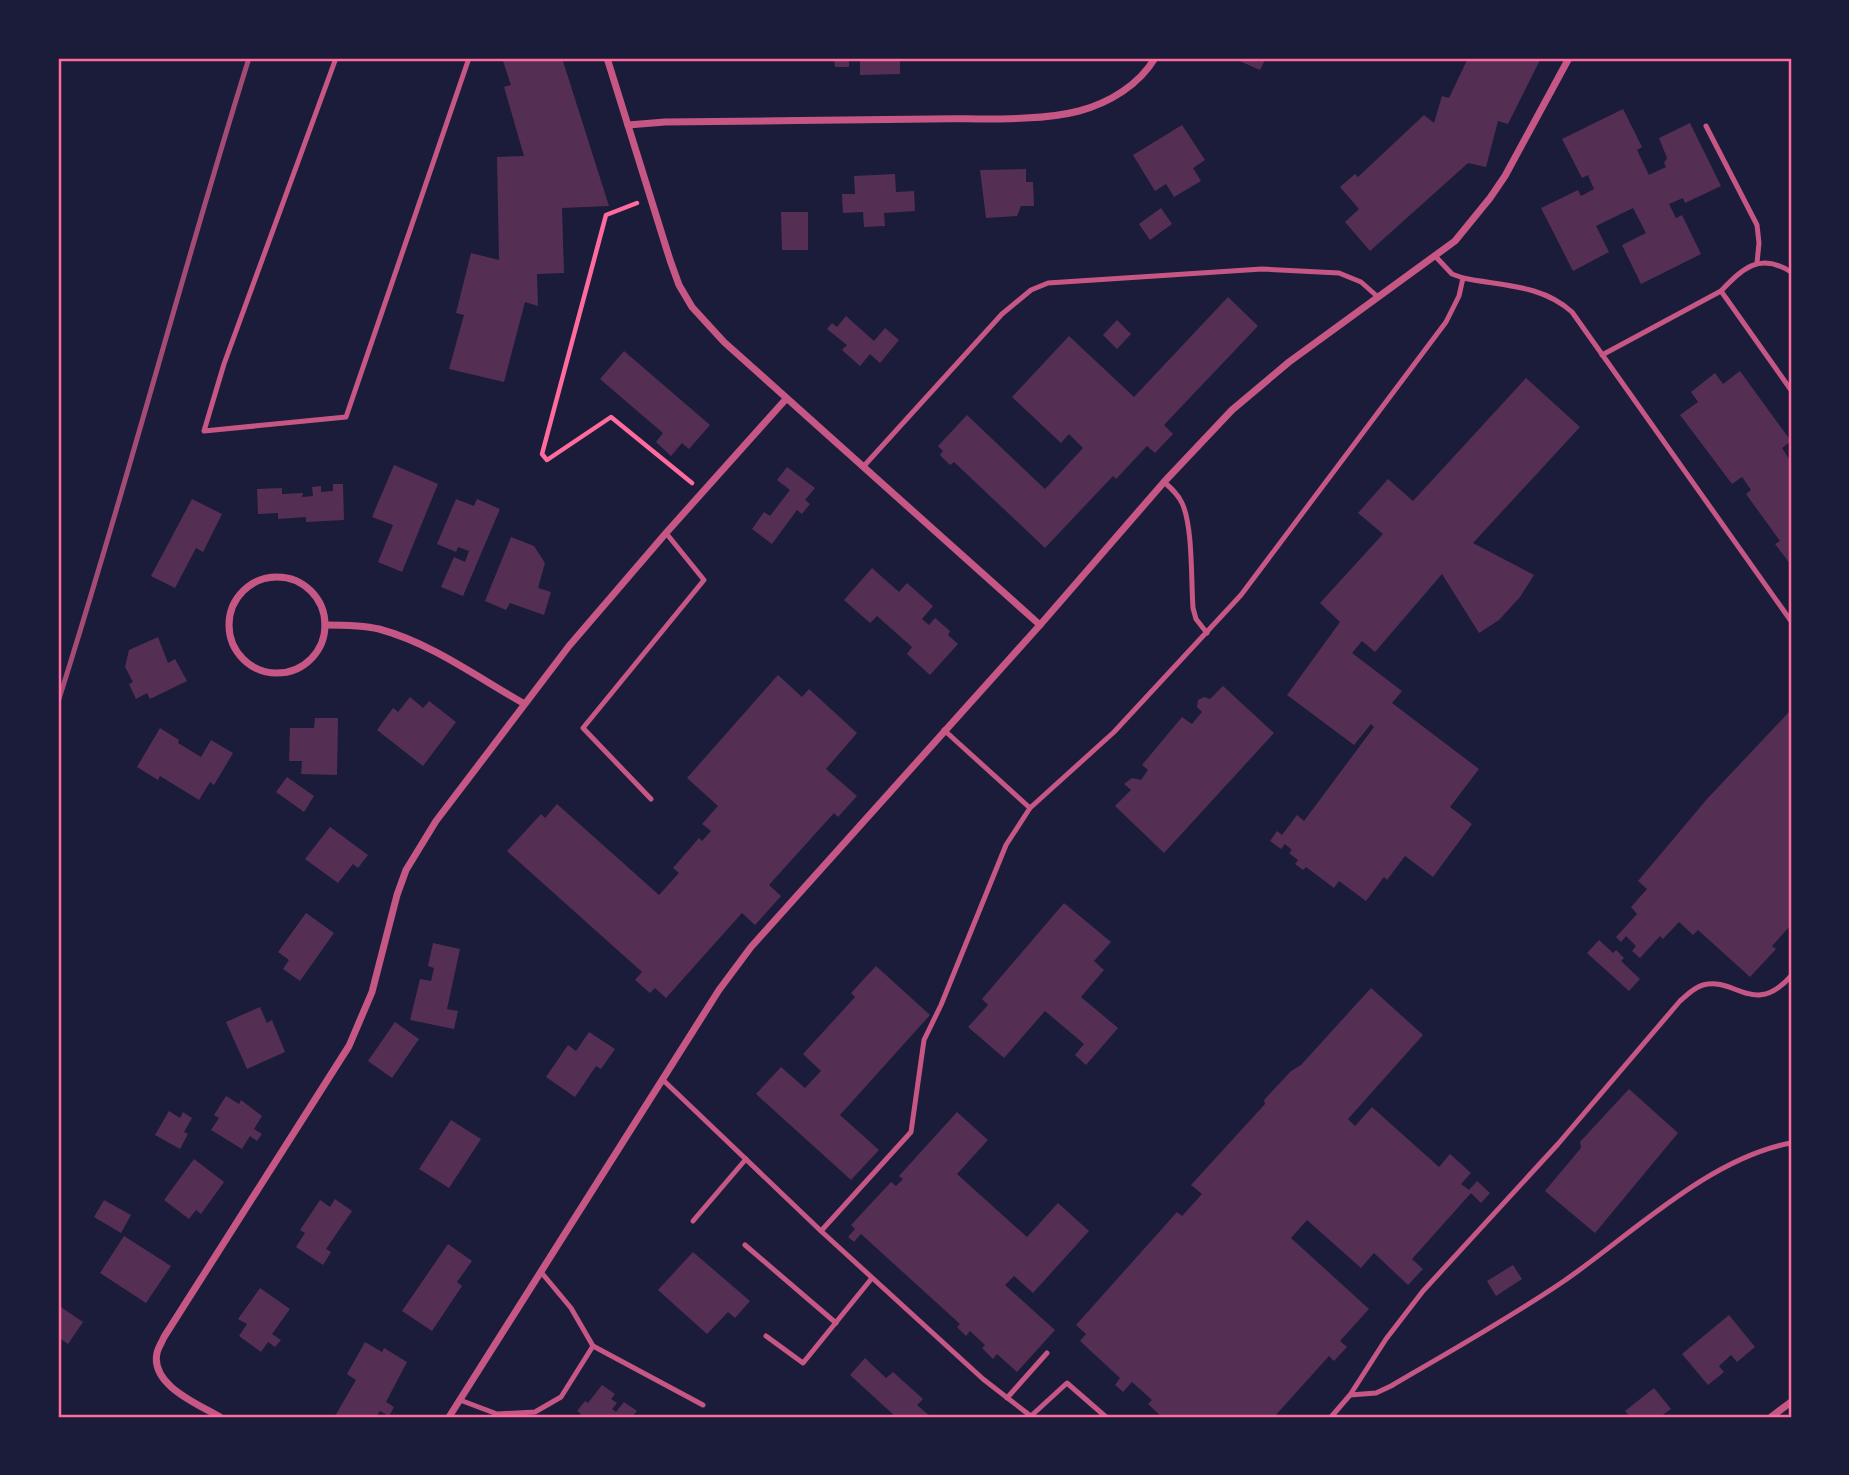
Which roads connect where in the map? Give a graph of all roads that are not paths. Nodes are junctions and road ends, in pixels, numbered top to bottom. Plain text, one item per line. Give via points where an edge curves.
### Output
1 (335, 58) edge
2 (469, 58) edge
3 (607, 58) edge
4 (1155, 58) edge
5 (1569, 58) edge
6 (628, 125) junction
7 (1706, 126) dead end
8 (1436, 257) junction
9 (1757, 263) junction
10 (1791, 272) edge
11 (1462, 278) junction
12 (1721, 291) junction
13 (1378, 297) junction
14 (1602, 355) junction
15 (1791, 390) edge
16 (786, 399) junction
17 (863, 467) junction
18 (1164, 482) junction
19 (666, 533) junction
20 (1791, 621) edge
21 (325, 625) junction
22 (1040, 625) junction
23 (1207, 634) junction
24 (523, 703) junction
25 (944, 730) junction
26 (651, 799) dead end
27 (1030, 808) junction
28 (1791, 976) edge
29 (663, 1080) junction
30 (1791, 1143) edge
31 (746, 1159) junction
32 (693, 1221) dead end
33 (821, 1231) junction
34 (746, 1245) dead end
35 (541, 1272) junction
36 (872, 1278) junction
37 (836, 1323) junction
38 (766, 1336) dead end
39 (593, 1346) junction
40 (1047, 1353) dead end
41 (1350, 1395) junction
42 (1007, 1398) junction
43 (460, 1400) junction
44 (1791, 1402) edge
45 (703, 1405) dead end
46 (220, 1417) edge
47 (449, 1417) edge
48 (1031, 1417) edge
49 (1106, 1417) edge
50 (1331, 1417) edge
51 (1771, 1417) edge

1 - 2 lane via 204,431 345,417
3 - 6 street
4 - 6 street via 1137,82 1118,94 1078,111 1054,115
5 - 8 street via 1490,198
6 - 16 street via 679,285 724,342
7 - 9 lane via 1756,225
8 - 11 lane
8 - 13 street
9 - 10 lane via 1773,262
9 - 12 lane via 1742,269
11 - 14 lane via 1550,295 1572,312
11 - 23 lane via 1446,321
12 - 14 lane
12 - 15 lane
13 - 17 lane via 1361,282 1339,273 1262,269 1048,284 1031,290 1002,314
13 - 18 street via 1257,388
14 - 20 lane
16 - 17 street
16 - 19 street
17 - 22 street
18 - 22 street
18 - 23 lane via 1183,504 1193,608
19 - 24 street
19 - 26 lane via 704,580 583,728
21 - 21 street via 317,652 294,670 279,673 251,666 233,646 229,630 230,612 238,596 250,584 280,577 312,592
21 - 24 street via 377,629 402,637
22 - 25 street
23 - 27 lane via 1094,751
24 - 46 street via 436,821 406,870 372,992 349,1046 157,1352 157,1367 164,1381
25 - 27 lane
25 - 29 street via 743,957
27 - 33 lane via 1006,845 924,1040 911,1132
28 - 41 lane via 1775,990 1760,995 1718,985 1691,991 1423,1291
29 - 31 lane
29 - 35 street
30 - 41 lane via 1760,1152 1704,1180 1540,1297 1391,1386
31 - 32 lane
31 - 33 lane
33 - 36 lane
34 - 37 lane
35 - 39 lane via 571,1308
35 - 43 street
36 - 37 lane
36 - 42 lane
37 - 38 lane via 803,1363
39 - 43 lane via 561,1397 535,1412 497,1414
39 - 45 lane
40 - 42 lane
41 - 50 lane
42 - 48 lane
43 - 47 street
44 - 51 street
48 - 49 lane via 1067,1383

